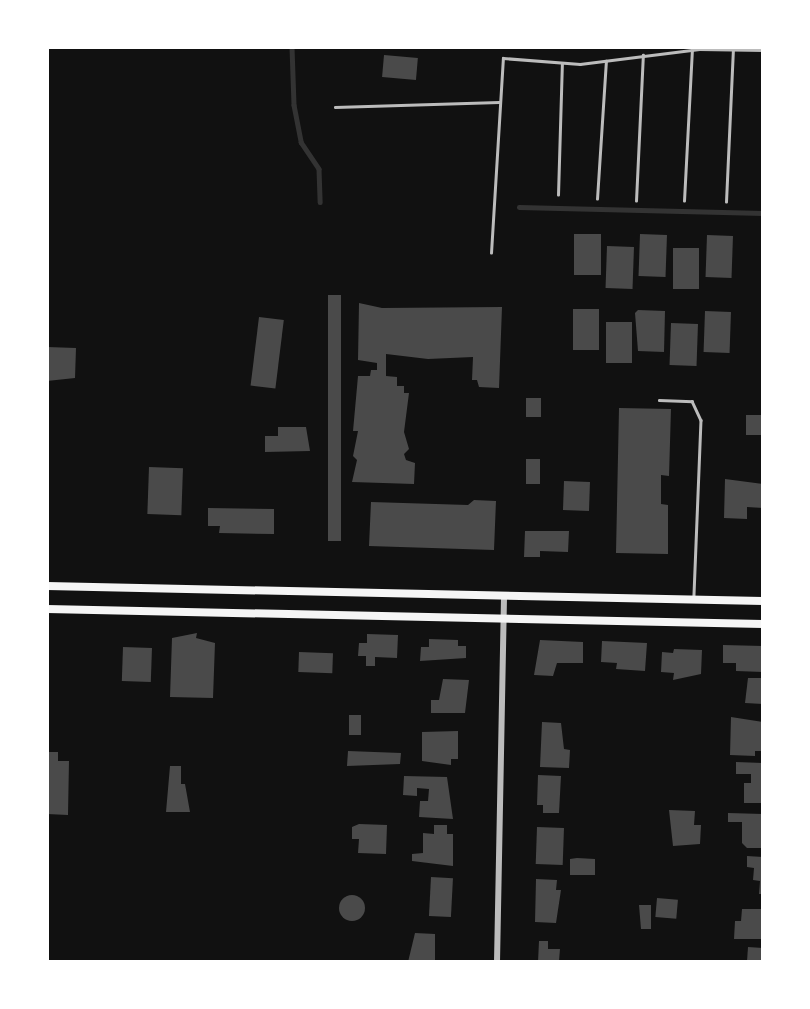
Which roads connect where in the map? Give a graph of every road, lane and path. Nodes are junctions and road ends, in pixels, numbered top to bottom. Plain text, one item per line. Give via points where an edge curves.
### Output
1 (733, 48) edge
2 (692, 49) edge
3 (763, 50) edge
4 (643, 55) junction
5 (606, 61) junction
6 (562, 64) junction
7 (499, 102) junction
8 (335, 107) dead end
9 (558, 195) dead end
10 (597, 199) dead end
11 (636, 201) dead end
12 (684, 201) dead end
13 (726, 202) dead end
14 (491, 253) dead end
15 (659, 400) dead end
16 (47, 586) edge
17 (763, 593) edge
18 (504, 595) junction
19 (694, 599) junction
20 (748, 600) junction
21 (763, 601) edge
22 (47, 609) edge
23 (503, 618) junction
24 (763, 626) edge
25 (498, 962) edge

1 - 2 lane
1 - 3 lane
1 - 13 lane
2 - 4 lane
2 - 12 lane
4 - 5 lane
4 - 11 lane
5 - 6 lane
5 - 10 lane
6 - 7 lane via 503,58
6 - 9 lane
7 - 8 lane
7 - 14 lane
15 - 19 lane via 692,401 701,419
16 - 18 main road
17 - 20 main road
18 - 19 main road
18 - 23 street
19 - 20 main road
20 - 21 main road
22 - 23 main road
23 - 24 main road
23 - 25 street

